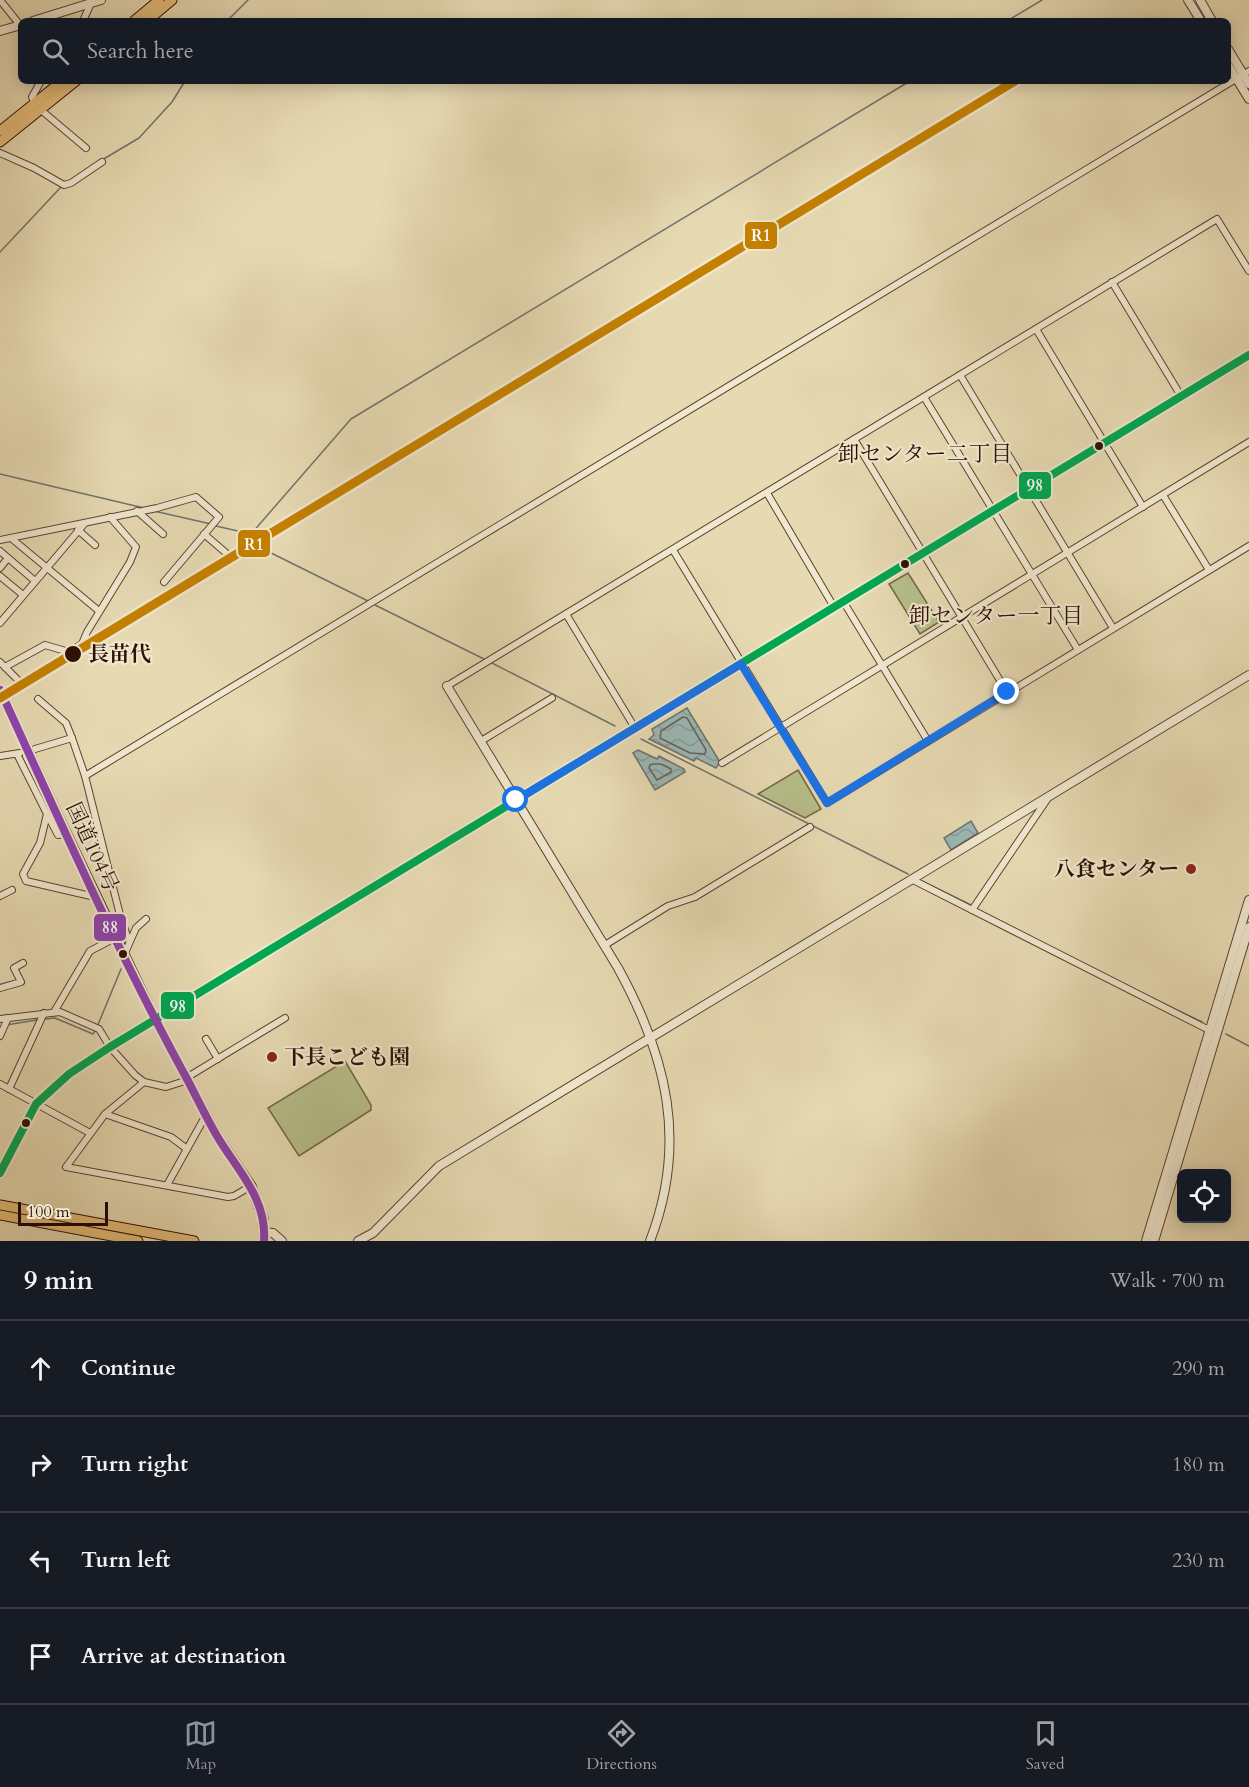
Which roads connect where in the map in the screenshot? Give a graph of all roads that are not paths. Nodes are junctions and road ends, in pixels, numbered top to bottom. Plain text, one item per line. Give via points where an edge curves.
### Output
1 (0, 0) edge
2 (101, 0) edge
3 (159, 0) edge
4 (172, 0) edge
5 (1188, 0) edge
6 (1200, 0) edge
7 (92, 2) edge
8 (42, 18) edge
9 (84, 18) edge
10 (138, 18) edge
11 (151, 18) edge
12 (1199, 18) edge
13 (1210, 18) edge
14 (18, 22) edge
15 (18, 26) edge
16 (0, 31) edge
17 (1231, 54) edge
18 (1243, 74) edge
19 (39, 84) edge
20 (59, 84) edge
21 (72, 84) edge
22 (1227, 84) edge
23 (1249, 84) edge
24 (1249, 99) edge
25 (38, 107) junction
26 (0, 131) edge
27 (0, 142) edge
28 (87, 148) dead end
29 (0, 153) edge
30 (102, 162) dead end
31 (1249, 271) edge
32 (1112, 282) junction
33 (1036, 329) junction
34 (1249, 355) edge
35 (960, 375) junction
36 (1181, 396) junction
37 (924, 397) junction
38 (854, 439) junction
39 (1249, 442) edge
40 (1104, 443) junction
41 (1028, 488) junction
42 (767, 493) junction
43 (1163, 495) junction
44 (1143, 507) junction
45 (137, 511) junction
46 (992, 511) junction
47 (110, 517) junction
48 (85, 522) junction
49 (78, 530) junction
50 (163, 534) dead end
51 (204, 534) junction
52 (11, 538) junction
53 (0, 540) edge
54 (95, 545) dead end
55 (1249, 546) edge
56 (673, 550) junction
57 (0, 551) edge
58 (225, 552) dead end
59 (923, 553) junction
60 (1068, 553) junction
61 (8, 558) junction
62 (0, 568) edge
63 (47, 568) junction
64 (1209, 570) junction
65 (1031, 575) junction
66 (0, 576) edge
67 (35, 581) junction
68 (164, 582) dead end
69 (23, 595) junction
70 (843, 601) junction
71 (834, 607) junction
72 (99, 611) junction
73 (566, 614) junction
74 (962, 618) junction
75 (0, 623) edge
76 (1113, 628) junction
77 (1078, 650) junction
78 (741, 664) junction
79 (2, 665) edge
80 (882, 666) junction
81 (1249, 675) edge
82 (20, 681) dead end
83 (447, 686) joint
84 (0, 690) edge
85 (1007, 692) junction
86 (552, 698) dead end
87 (38, 699) dead end
88 (635, 728) junction
89 (781, 728) junction
90 (72, 738) junction
91 (481, 741) junction
92 (928, 741) junction
93 (35, 749) dead end
94 (0, 756) edge
95 (722, 762) dead end
96 (85, 776) junction
97 (1048, 797) junction
98 (516, 800) junction
99 (47, 814) junction
100 (810, 827) dead end
101 (66, 834) junction
102 (912, 880) junction
103 (12, 890) dead end
104 (0, 896) edge
105 (95, 897) junction
106 (1249, 900) edge
107 (972, 910) junction
108 (120, 915) junction
109 (146, 919) dead end
110 (107, 921) junction
111 (1249, 927) edge
112 (115, 938) junction
113 (130, 940) junction
114 (605, 945) junction
115 (123, 956) junction
116 (23, 963) dead end
117 (0, 988) edge
118 (54, 1012) junction
119 (44, 1013) junction
120 (8, 1018) junction
121 (285, 1018) dead end
122 (0, 1019) edge
123 (155, 1019) junction
124 (1209, 1030) junction
125 (0, 1036) edge
126 (206, 1039) dead end
127 (650, 1039) junction
128 (110, 1047) junction
129 (218, 1059) junction
130 (187, 1079) junction
131 (144, 1082) junction
132 (0, 1084) edge
133 (9, 1089) junction
134 (36, 1104) junction
135 (105, 1114) junction
136 (206, 1115) junction
137 (90, 1133) junction
138 (187, 1149) junction
139 (0, 1173) edge
140 (167, 1185) junction
141 (251, 1186) junction
142 (0, 1204) edge
143 (0, 1215) edge
144 (264, 1236) edge
145 (138, 1241) edge
146 (194, 1241) edge
147 (282, 1241) edge
148 (358, 1241) edge
149 (650, 1241) edge
150 (1146, 1241) edge
151 (1154, 1241) edge

1 - 14 street
2 - 7 street
3 - 10 highway
4 - 11 highway
5 - 12 street
6 - 13 street
7 - 8 street
7 - 9 street
15 - 16 street
17 - 18 street
18 - 23 street
18 - 24 street
19 - 25 street via 32,97
20 - 25 highway
21 - 25 highway
22 - 96 street
25 - 26 highway
25 - 27 highway
25 - 28 street
29 - 30 street via 64,185
31 - 32 street via 1217,219
32 - 33 street
32 - 36 street
33 - 35 street
33 - 40 street
34 - 36 street
35 - 37 street
35 - 41 street
36 - 40 street
37 - 38 street
37 - 46 street
38 - 42 street
38 - 59 street
39 - 43 street
40 - 41 street
40 - 44 street
41 - 46 street
41 - 60 street
42 - 56 street
42 - 71 street
43 - 44 street
43 - 64 street
44 - 60 street
45 - 47 street
45 - 50 street
45 - 51 street via 196,497 219,517
46 - 59 street
46 - 65 street
47 - 48 street
47 - 72 street via 136,547
48 - 49 street
48 - 52 street
49 - 54 street
49 - 63 street
51 - 58 street
51 - 68 street
52 - 53 street
52 - 63 street
55 - 64 street
56 - 73 street
56 - 78 street
57 - 61 street
59 - 70 street
59 - 74 street
60 - 65 street
60 - 76 street
61 - 62 street
61 - 67 street
63 - 67 street
63 - 72 street
64 - 76 street
65 - 74 street
65 - 77 street
66 - 69 street
67 - 69 street
69 - 75 street
70 - 71 street
70 - 80 street
71 - 78 street
72 - 79 street via 80,646 69,652 45,645
73 - 83 street
73 - 88 street
74 - 80 street
74 - 85 street
76 - 77 street
77 - 85 street
78 - 88 street
78 - 89 street
79 - 82 street
80 - 89 street
80 - 92 street
81 - 97 street
83 - 91 street
84 - 101 highway, 国道104号, bridge
85 - 92 street
86 - 91 street
87 - 90 street via 66,723
88 - 98 street
89 - 92 street via 827,803
89 - 95 street
90 - 93 street
90 - 96 street
91 - 98 street
94 - 99 street via 19,753
96 - 108 street
97 - 102 street
97 - 107 street
98 - 114 street
98 - 123 street
99 - 101 street via 58,835
99 - 105 street via 40,843 23,874 26,881
100 - 114 street via 695,897 668,906
101 - 105 highway, 国道104号
102 - 107 street
102 - 127 street
103 - 104 street
105 - 110 highway, 国道104号
106 - 124 street
107 - 124 street
108 - 110 street
108 - 113 street
109 - 113 street via 136,927
110 - 112 highway, 国道104号
111 - 151 street
112 - 115 highway, 国道104号
112 - 118 street via 90,951
113 - 115 street
114 - 127 street via 630,988
115 - 123 highway, 国道104号
116 - 117 street via 14,968 21,982
118 - 119 street
118 - 128 street via 99,1029
119 - 120 street
119 - 133 street
120 - 122 street
120 - 125 street
121 - 129 street
123 - 128 street
123 - 130 highway, 国道104号
124 - 150 street
126 - 129 street
127 - 148 street via 439,1166 372,1233
127 - 149 street via 665,1089 670,1149 663,1201
128 - 131 street
128 - 134 street via 69,1074
129 - 130 street
130 - 131 street via 166,1087
130 - 136 highway, 国道104号
131 - 135 street
132 - 133 street
133 - 134 street
134 - 137 street
134 - 139 street
135 - 137 street
135 - 138 street via 171,1137
136 - 138 street
136 - 141 highway, 国道104号
137 - 140 street via 66,1167
138 - 140 street
140 - 141 street via 228,1197
141 - 144 highway, 国道104号 via 263,1218
142 - 146 highway
143 - 145 highway
144 - 147 street via 273,1233

